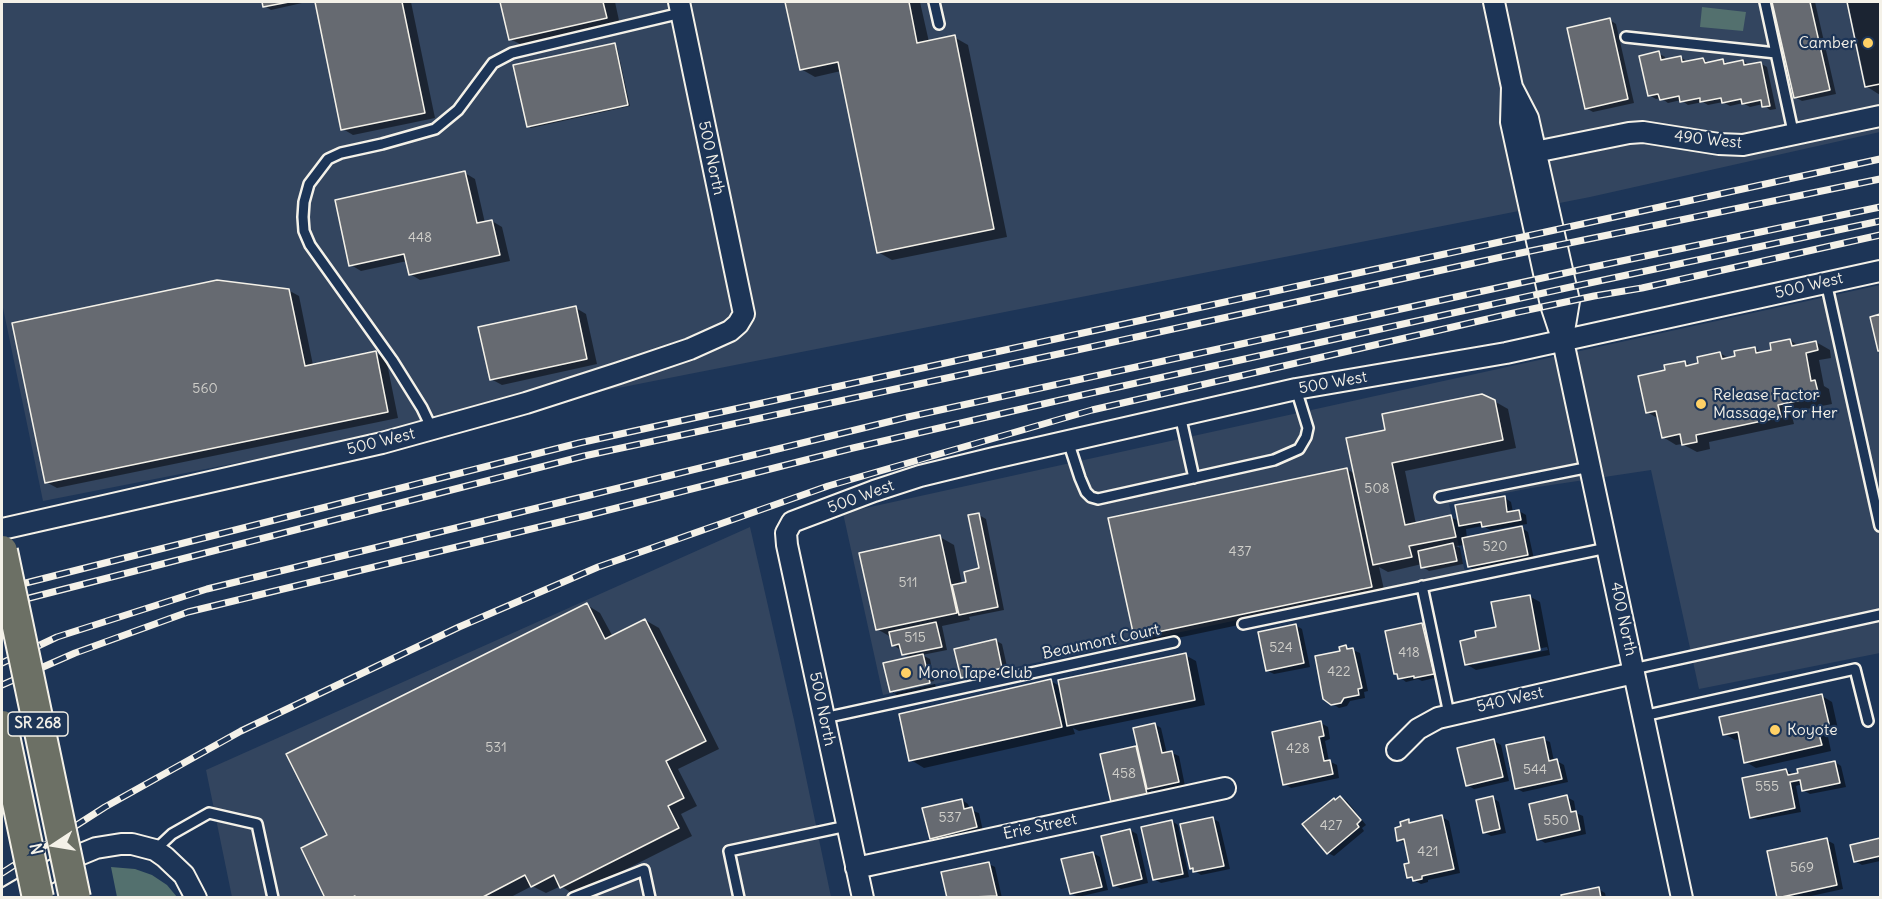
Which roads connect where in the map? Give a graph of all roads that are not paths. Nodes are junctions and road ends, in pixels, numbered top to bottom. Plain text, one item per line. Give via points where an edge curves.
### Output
1 (934, 2) edge
2 (1494, 2) edge
3 (1765, 2) edge
4 (680, 7) edge
5 (939, 24) dead end
6 (1626, 37) dead end
7 (1776, 53) junction
8 (1512, 87) junction
9 (1881, 116) edge
10 (1794, 136) junction
11 (1535, 152) junction
12 (1881, 271) edge
13 (1826, 282) junction
14 (744, 314) joint
15 (1563, 341) junction
16 (1296, 389) junction
17 (1180, 415) junction
18 (432, 429) junction
19 (1068, 441) junction
20 (1590, 467) junction
21 (1194, 478) junction
22 (1440, 497) dead end
23 (792, 522) joint
24 (1881, 526) edge
25 (2, 529) edge
26 (1607, 548) junction
27 (2, 551) edge
28 (1422, 586) junction
29 (1881, 615) edge
30 (1243, 624) dead end
31 (1174, 642) dead end
32 (1634, 671) junction
33 (1449, 714) junction
34 (1643, 716) junction
35 (824, 718) junction
36 (1868, 721) dead end
37 (2, 726) edge
38 (1397, 750) dead end
39 (1225, 788) dead end
40 (847, 826) junction
41 (155, 850) junction
42 (856, 868) junction
43 (194, 893) edge
44 (6, 897) edge
45 (38, 897) edge
46 (75, 897) edge
47 (273, 897) edge
48 (573, 897) edge
49 (650, 897) edge
50 (740, 897) edge
51 (862, 897) edge
52 (1682, 897) edge

1 - 5 lane
2 - 8 street, 400 North
3 - 7 lane
4 - 14 street, 500 North
4 - 18 lane via 512,53 493,63 458,110 435,129 341,153 328,159 309,184 303,217 310,245 392,360
6 - 7 lane
7 - 10 lane
8 - 11 street, 400 North via 1528,118
8 - 15 street, 400 North via 1511,122 1551,305
9 - 10 street, 490 West
10 - 11 street, 490 West via 1743,145 1643,132
11 - 15 street, 400 North via 1569,301
12 - 13 street, 500 West
13 - 15 street, 500 West
13 - 24 lane
14 - 18 street, 500 West via 729,331 690,349 526,403
15 - 16 street, 500 West
15 - 20 street, 400 North
16 - 17 street, 500 West
16 - 21 lane via 1308,428 1299,448 1275,460
17 - 19 street, 500 West
17 - 21 lane
18 - 25 street, 500 West
19 - 21 lane via 1091,497 1098,499
19 - 23 street, 500 West via 920,476
20 - 22 lane
20 - 26 street, 400 North
23 - 35 street, 500 North via 786,533 787,545
26 - 28 lane
26 - 32 street, 400 North
27 - 46 main road, SR 268, bridge
28 - 30 lane
28 - 33 lane
29 - 32 lane
31 - 35 lane, Beaumont Court
32 - 33 street, 540 West
32 - 34 street, 400 North
33 - 38 street, 540 West via 1427,723
34 - 36 lane via 1855,669
34 - 52 street, 400 North
35 - 40 street, 500 North
37 - 45 main road, SR 268, bridge
39 - 42 street, Erie Street
40 - 42 street, 500 North
40 - 50 lane via 729,851
41 - 43 street via 175,865
41 - 44 street via 132,844 96,848
41 - 47 lane via 172,834 209,813 257,824
42 - 51 street, 500 North
48 - 49 lane via 644,870

